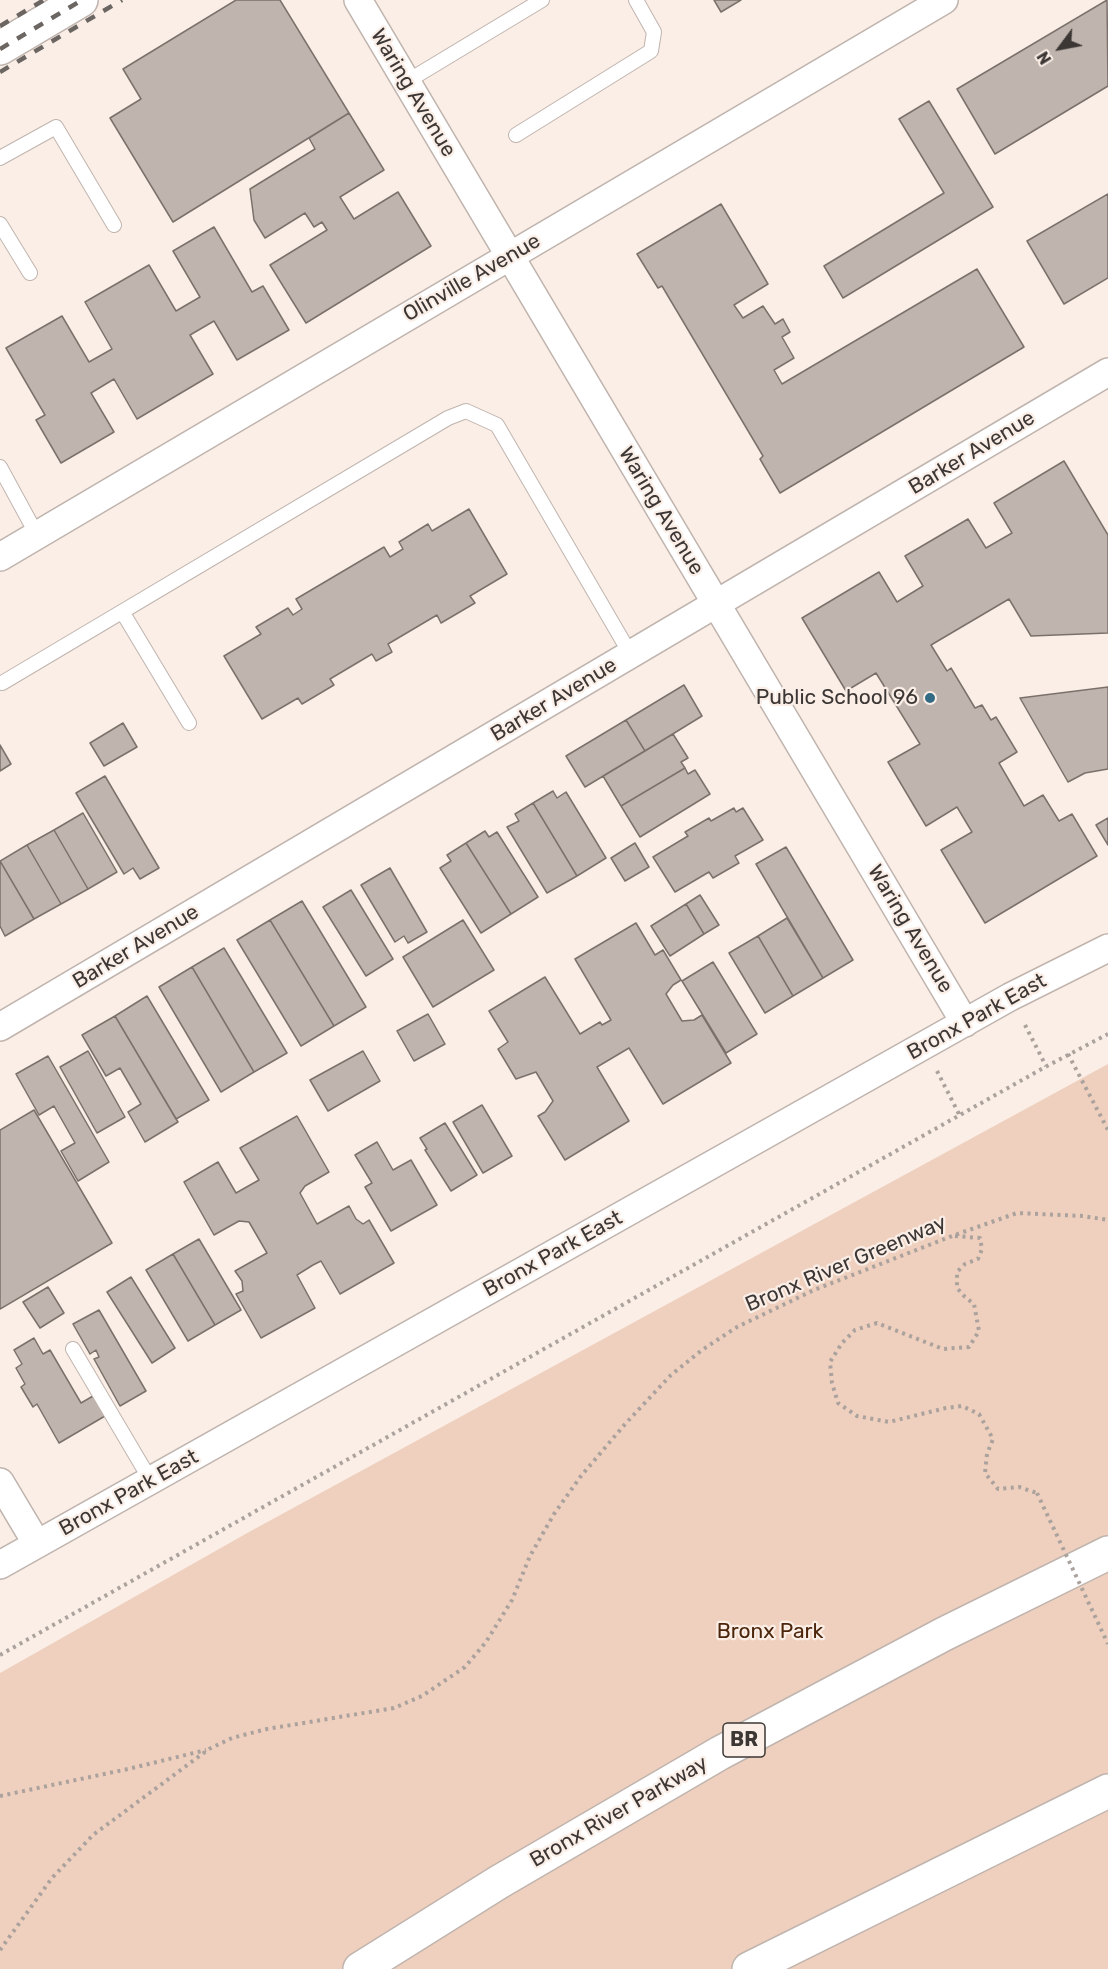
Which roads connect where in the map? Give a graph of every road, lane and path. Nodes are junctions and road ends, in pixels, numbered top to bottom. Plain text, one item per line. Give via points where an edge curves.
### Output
1 (81, 0) edge
2 (358, 0) edge
3 (542, 0) edge
4 (636, 0) edge
5 (944, 0) edge
6 (0, 48) edge
7 (406, 82) junction
8 (516, 135) dead end
9 (0, 158) edge
10 (0, 224) edge
11 (114, 225) dead end
12 (509, 255) junction
13 (30, 273) dead end
14 (1108, 372) edge
15 (0, 467) edge
16 (37, 535) junction
17 (0, 556) edge
18 (717, 604) junction
19 (123, 613) junction
20 (631, 655) junction
21 (2, 683) dead end
22 (189, 723) dead end
23 (1108, 948) edge
24 (1010, 998) junction
25 (965, 1023) junction
26 (0, 1027) edge
27 (1108, 1035) edge
28 (923, 1046) junction
29 (1068, 1054) junction
30 (1047, 1066) junction
31 (960, 1116) junction
32 (1108, 1130) edge
33 (1108, 1220) edge
34 (952, 1236) junction
35 (73, 1349) dead end
36 (151, 1481) junction
37 (0, 1482) edge
38 (37, 1544) junction
39 (1108, 1553) edge
40 (0, 1565) edge
41 (1108, 1644) edge
42 (0, 1655) edge
43 (209, 1749) junction
44 (1108, 1791) edge
45 (0, 1796) edge
46 (391, 1949) junction
47 (0, 1950) edge
48 (351, 1969) edge
49 (360, 1969) edge
50 (749, 1969) edge

1 - 6 main road
2 - 7 street, Waring Avenue
3 - 7 lane
4 - 8 lane via 654,32 651,51
5 - 12 street, Olinville Avenue
7 - 12 street, Waring Avenue
9 - 11 lane via 56,127
10 - 13 lane
12 - 16 street, Olinville Avenue
12 - 18 street, Waring Avenue
14 - 18 street, Barker Avenue
15 - 16 lane
16 - 17 street, Olinville Avenue
18 - 20 street, Barker Avenue
18 - 25 street, Waring Avenue
19 - 20 lane via 448,418 466,411 497,425
19 - 21 lane
19 - 22 lane
20 - 26 street, Barker Avenue
23 - 24 street, Bronx Park East
24 - 25 street, Bronx Park East
24 - 30 path
25 - 28 street, Bronx Park East
27 - 29 path
28 - 31 path
28 - 36 street, Bronx Park East
29 - 30 path
29 - 32 path
30 - 31 path
31 - 42 path
33 - 34 path, Bronx River Greenway via 1017,1213
34 - 41 path, bridge via 980,1238 982,1249 978,1259 957,1272 957,1288 974,1304 980,1331 969,1347 943,1349 877,1323 855,1330 830,1362 838,1403 857,1416 890,1422 962,1406 979,1414 993,1439 985,1473 998,1489 1019,1487 1037,1493
34 - 43 path, Bronx River Greenway via 814,1290 737,1327 671,1375 581,1476 554,1514 530,1556 512,1600 486,1642 465,1667 441,1684 394,1708 267,1729
35 - 36 lane
36 - 38 street, Bronx Park East
37 - 38 street
38 - 40 street, Bronx Park East
39 - 46 main road, Bronx River Parkway / BR via 944,1634 720,1753
43 - 45 path
43 - 47 path, Bronx River Greenway via 93,1835 52,1878
44 - 50 main road
46 - 48 main road
46 - 49 main road, Bronx River Parkway / BR

